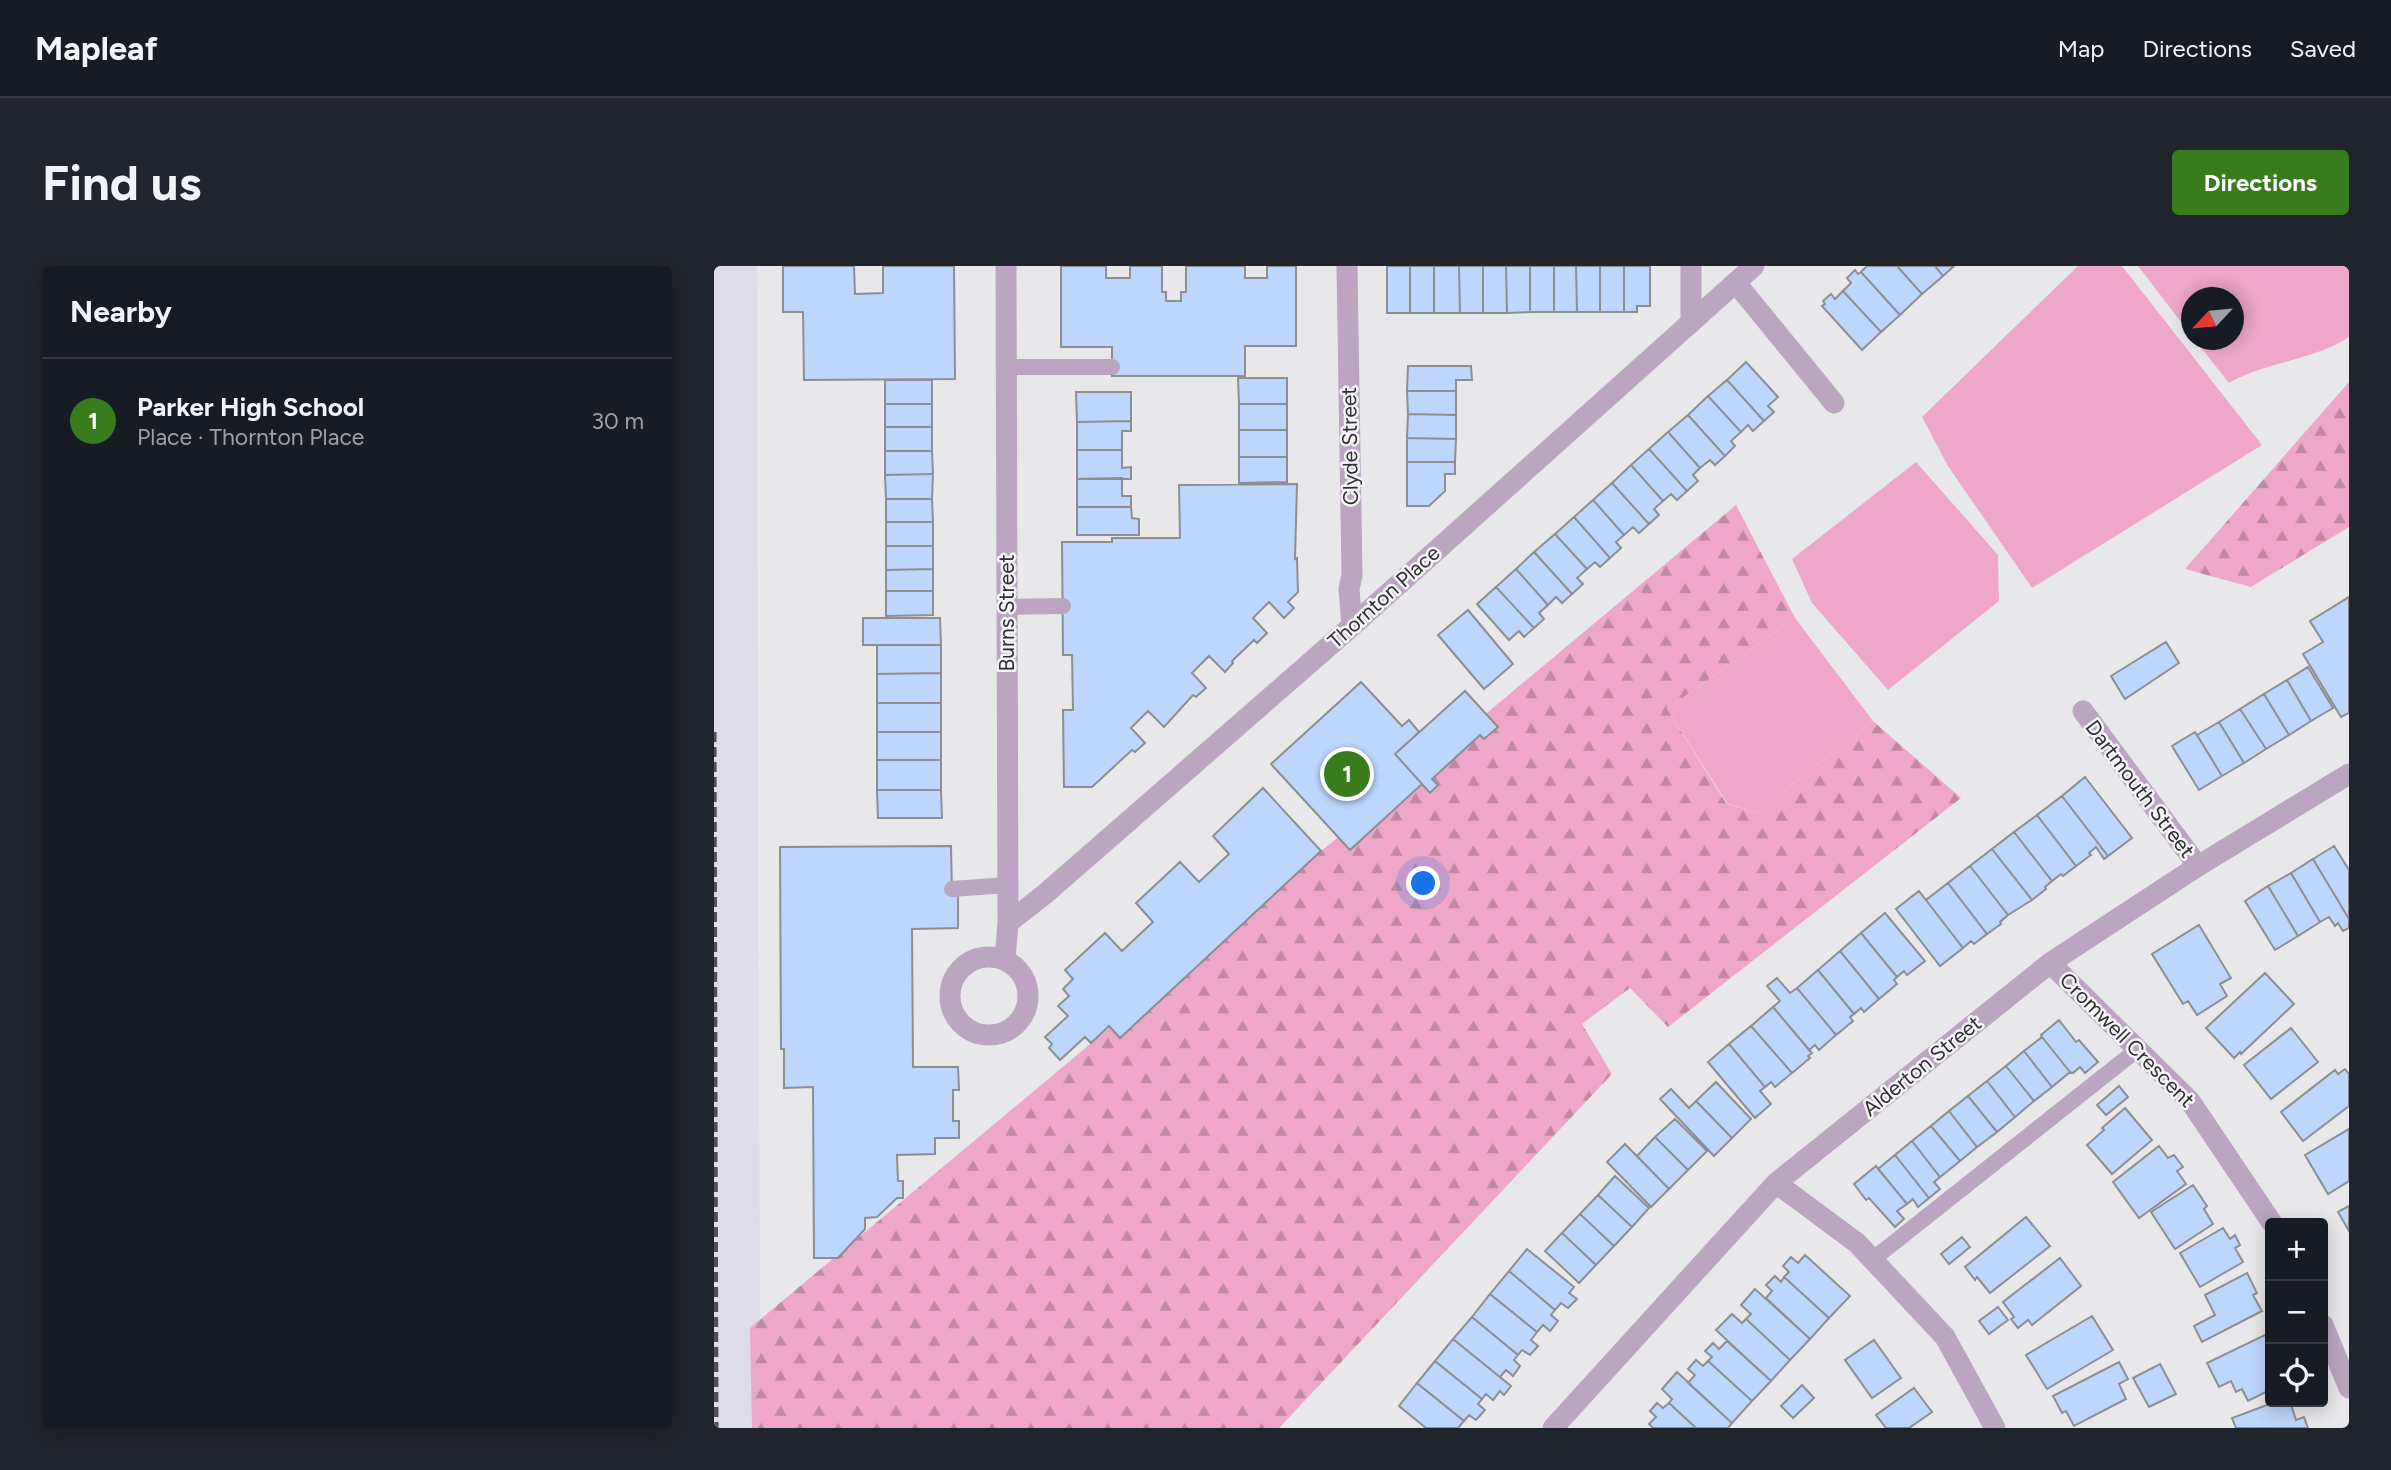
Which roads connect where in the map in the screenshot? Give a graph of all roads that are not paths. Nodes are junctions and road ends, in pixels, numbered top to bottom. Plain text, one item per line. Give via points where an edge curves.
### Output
1 (1006, 266) edge
2 (1348, 266) edge
3 (1691, 266) edge
4 (1754, 266) edge
5 (1736, 283) junction
6 (1691, 323) junction
7 (1006, 367) junction
8 (1112, 367) dead end
9 (1834, 403) dead end
10 (1063, 606) dead end
11 (1007, 607) junction
12 (1352, 626) junction
13 (2083, 711) dead end
14 (2349, 774) edge
15 (2197, 866) junction
16 (1007, 885) junction
17 (951, 889) dead end
18 (1008, 923) junction
19 (1005, 961) dead end
20 (2050, 963) junction
21 (2138, 1049) junction
22 (1776, 1183) junction
23 (2269, 1218) edge
24 (1872, 1260) junction
25 (2328, 1337) edge
26 (2349, 1388) edge
27 (1553, 1428) edge
28 (1995, 1428) edge

1 - 7 street, Burns Street
2 - 12 street, Clyde Street
3 - 6 street
4 - 5 street, Thornton Place
5 - 6 street, Thornton Place
5 - 9 street
6 - 12 street, Thornton Place
7 - 8 lane
7 - 11 street, Burns Street
10 - 11 lane
11 - 16 street, Burns Street
12 - 18 street, Thornton Place
13 - 15 street, Dartmouth Street
14 - 15 street, Alderton Street
15 - 20 street, Alderton Street
16 - 17 lane
16 - 18 street, Burns Street
18 - 19 street, Burns Street
20 - 21 street, Cromwell Crescent
20 - 22 street, Alderton Street
21 - 23 street, Cromwell Crescent via 2190,1101
21 - 24 lane
22 - 24 street via 1857,1243
22 - 27 street, Alderton Street
24 - 28 street via 1945,1337
25 - 26 street

